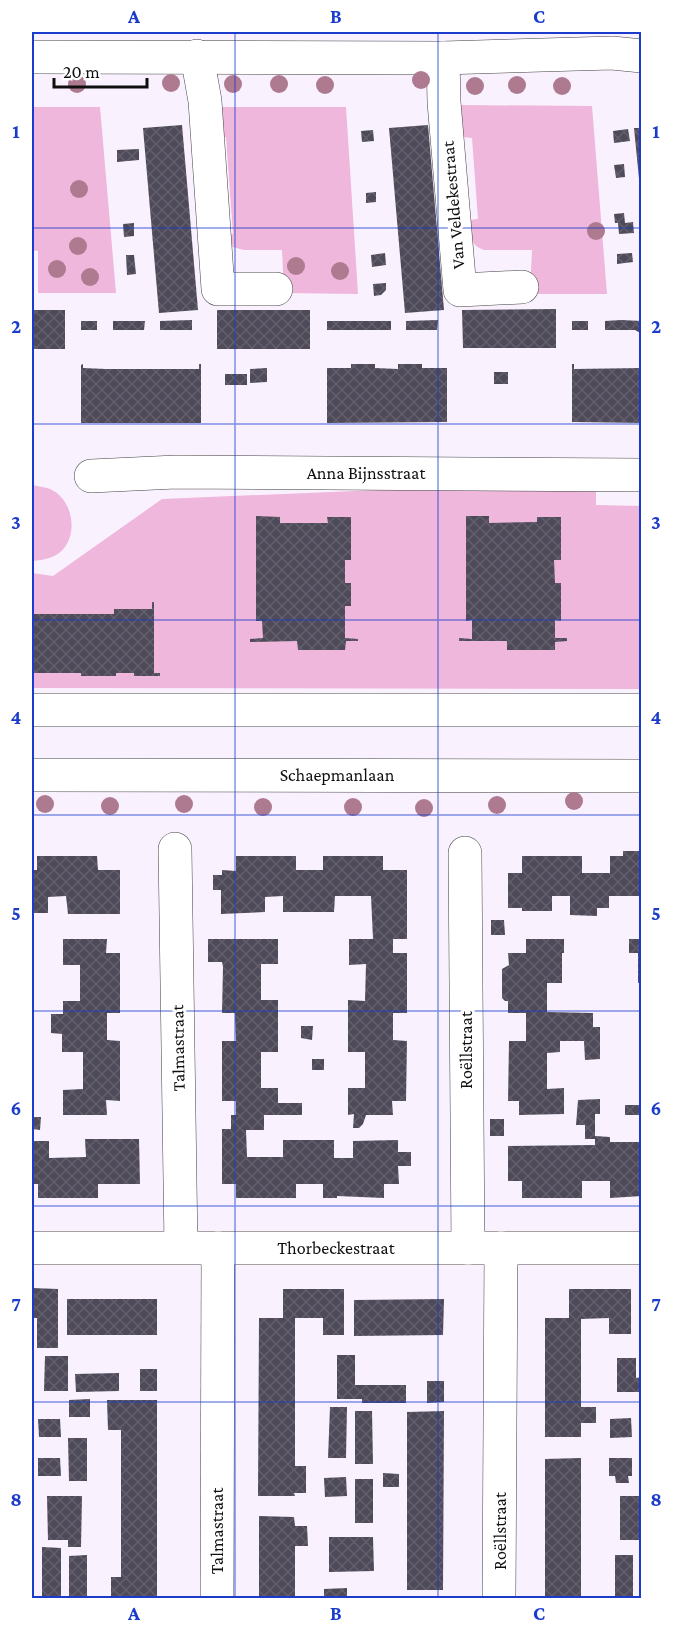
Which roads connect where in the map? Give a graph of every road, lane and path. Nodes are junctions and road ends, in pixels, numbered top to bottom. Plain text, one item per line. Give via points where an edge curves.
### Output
1 (621, 47) edge
2 (197, 56) junction
3 (32, 57) edge
4 (443, 58) junction
5 (522, 287) dead end
6 (276, 289) dead end
7 (642, 475) edge
8 (91, 476) dead end
9 (32, 710) edge
10 (642, 710) edge
11 (32, 775) edge
12 (642, 776) edge
13 (175, 849) dead end
14 (465, 853) dead end
15 (181, 1247) junction
16 (32, 1248) edge
17 (218, 1248) junction
18 (468, 1248) junction
19 (501, 1248) junction
20 (642, 1248) edge
21 (217, 1599) edge
22 (499, 1599) edge

1 - 4 street
2 - 3 street
2 - 4 street
2 - 6 street via 205,101 218,289
4 - 5 street, Van Veldekestraat via 460,290
7 - 8 street, Anna Bijnsstraat via 176,472
9 - 10 street
11 - 12 street, Schaepmanlaan
13 - 15 street, Talmastraat
14 - 18 street, Roëllstraat
15 - 16 street, Thorbeckestraat
15 - 17 street, Thorbeckestraat
17 - 18 street, Thorbeckestraat
17 - 21 street, Talmastraat
18 - 19 street, Thorbeckestraat
19 - 20 street, Thorbeckestraat
19 - 22 street, Roëllstraat

